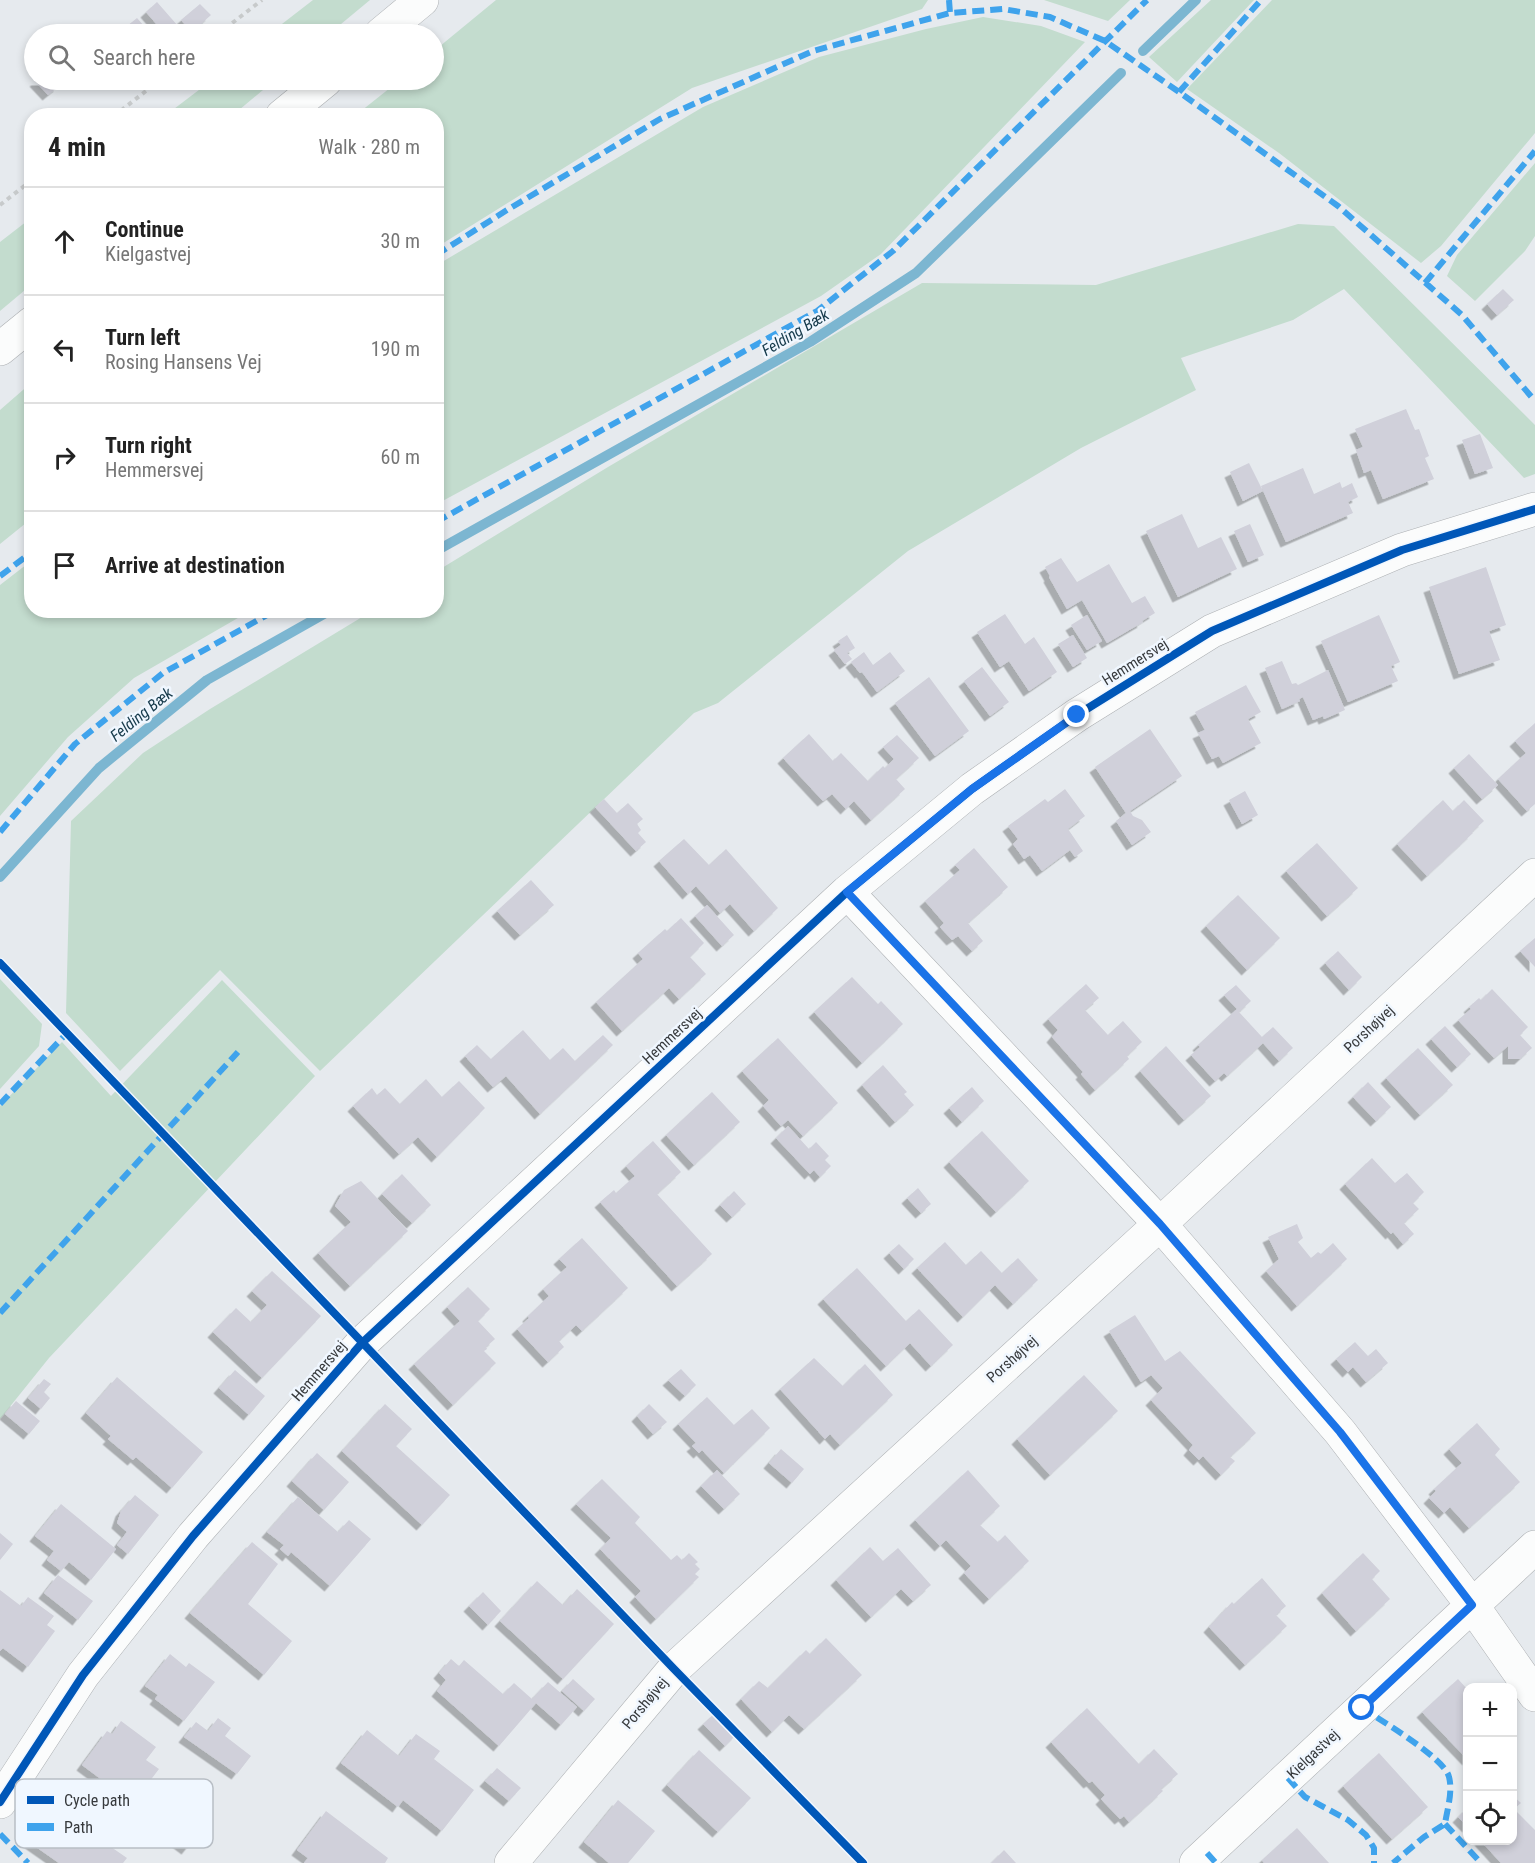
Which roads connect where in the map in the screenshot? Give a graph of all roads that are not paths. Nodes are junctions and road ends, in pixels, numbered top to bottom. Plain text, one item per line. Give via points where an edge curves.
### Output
1 (422, 0) edge
2 (393, 24) edge
3 (314, 90) edge
4 (292, 108) edge
5 (24, 330) edge
6 (0, 349) edge
7 (1535, 509) edge
8 (1535, 875) edge
9 (847, 892) junction
10 (1160, 1224) junction
11 (1535, 1546) edge
12 (1472, 1605) junction
13 (1535, 1695) edge
14 (0, 1802) edge
15 (511, 1863) edge
16 (1196, 1863) edge

1 - 2 street
3 - 4 street
5 - 6 street
7 - 9 street, Hemmersvej via 1402,550 1212,631 1077,715 972,789
8 - 10 street, Porshøjvej
9 - 10 street
9 - 14 street, Hemmersvej via 362,1342 193,1536 82,1675
10 - 12 street via 1340,1432
10 - 15 street, Porshøjvej via 674,1669
11 - 12 street, Kielgastvej
12 - 13 street
12 - 16 street, Kielgastvej

